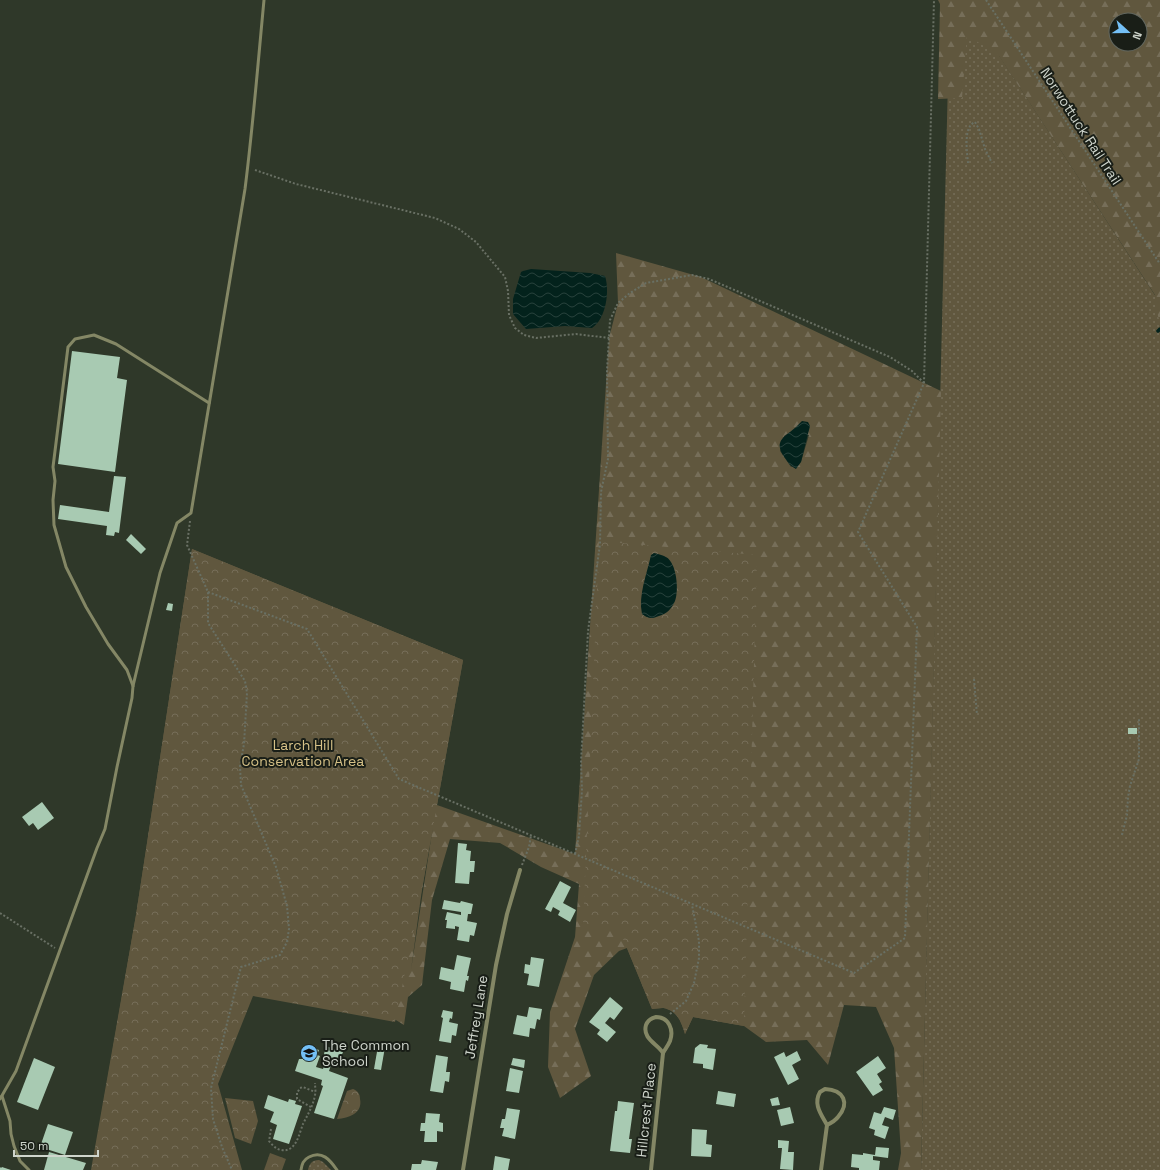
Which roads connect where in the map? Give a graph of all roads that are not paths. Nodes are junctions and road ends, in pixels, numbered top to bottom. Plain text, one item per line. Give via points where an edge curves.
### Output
1 (264, 0) edge
2 (209, 403) junction
3 (133, 686) junction
4 (520, 870) road end
5 (663, 1053) junction
6 (1, 1097) edge
7 (827, 1125) junction
8 (29, 1170) edge
9 (301, 1170) edge
10 (337, 1170) edge
11 (463, 1170) edge
12 (651, 1170) edge
13 (821, 1170) edge

1 - 2 lane via 248,168
2 - 3 lane via 191,513 177,523 160,573
2 - 3 lane via 116,344 94,335 76,339 68,347 53,467 54,524 66,567 86,608 127,670
3 - 6 lane via 105,829 16,1071
4 - 11 street, Jeffrey Lane via 497,958
5 - 5 street, Hillcrest Place via 672,1036 671,1028 660,1017 653,1018 648,1022 646,1029 649,1039
5 - 12 street, Hillcrest Place
6 - 8 lane via 10,1121 14,1146 20,1161
7 - 7 street via 818,1110 817,1101 820,1092 825,1089 840,1093 844,1101 839,1116
7 - 13 street
9 - 10 lane via 306,1159 318,1154 326,1157

